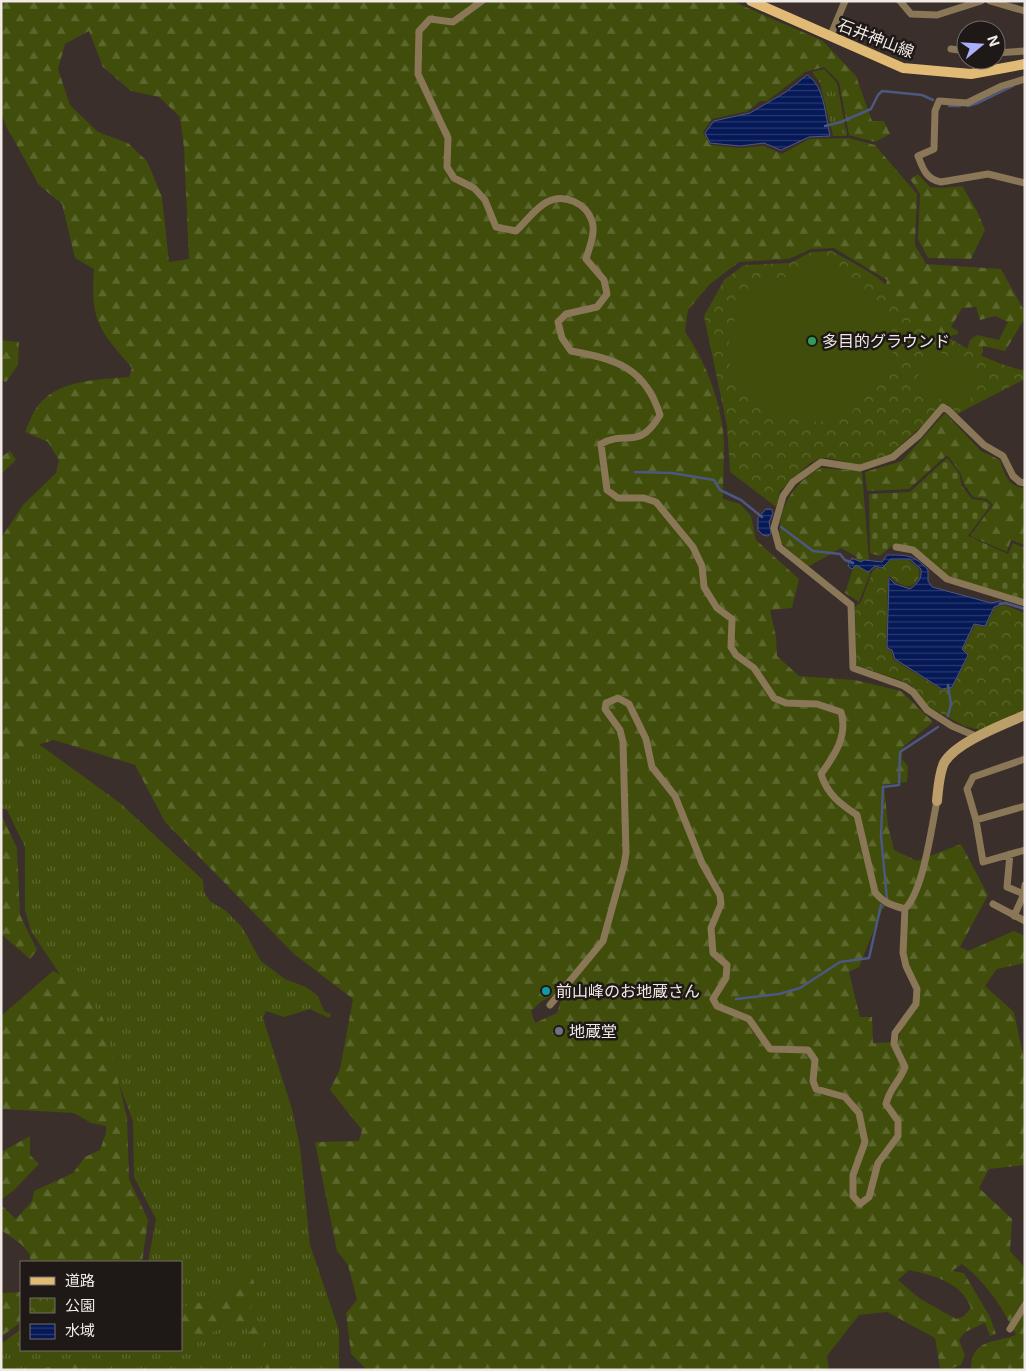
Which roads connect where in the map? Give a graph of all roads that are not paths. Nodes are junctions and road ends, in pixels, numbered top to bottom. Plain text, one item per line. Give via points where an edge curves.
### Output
1 (482, 1) edge
2 (752, 1) edge
3 (845, 1) edge
4 (900, 1) edge
5 (981, 1) edge
6 (990, 1) edge
7 (1025, 12) edge
8 (830, 37) junction
9 (951, 49) dead end
10 (956, 50) edge
11 (1025, 52) edge
12 (1006, 53) edge
13 (1025, 64) edge
14 (1025, 79) edge
15 (1025, 183) edge
16 (1025, 482) edge
17 (896, 547) dead end
18 (1025, 603) edge
19 (1025, 715) edge
20 (978, 737) junction
21 (1025, 759) edge
22 (936, 802) joint
23 (1025, 806) edge
24 (976, 820) junction
25 (1025, 850) edge
26 (1010, 854) junction
27 (1025, 885) edge
28 (1024, 894) edge
29 (993, 904) dead end
30 (906, 909) junction
31 (1014, 916) junction
32 (1025, 921) edge
33 (550, 1005) dead end
34 (1025, 1305) edge
35 (1010, 1329) dead end

1 - 30 street via 453,22 430,19 419,31 418,74 448,138 447,168 454,178 474,188 485,200 496,226 516,232 547,202 564,198 582,206 592,221 592,238 586,259 604,280 607,294 598,307 566,314 558,322 562,338 571,351 615,360 642,380 656,400 660,415 652,429 633,440 611,439 601,444 607,490 618,498 644,498 656,502 693,547 702,566 704,587 717,608 732,619 731,647 736,655 754,668 774,698 786,703 817,704 841,712 845,724 833,757 821,774 825,786 839,803 857,815 877,895
2 - 8 main road, 石井神山線
3 - 8 street
4 - 5 street via 911,14 937,15
6 - 7 street
8 - 13 main road, 石井神山線 via 903,68 971,74
9 - 10 street
11 - 12 street
14 - 15 street via 967,103 939,101 935,111 934,149 918,156 928,178 933,181 988,174
16 - 20 street via 1013,476 1003,456 984,445 943,407 893,457 860,468 832,462 815,464 787,489 776,515 774,528 779,547 850,605 852,668 904,686 927,710
17 - 18 street via 913,550 947,579
19 - 20 street
20 - 22 street via 944,763
21 - 24 street via 972,778 967,789
22 - 30 street via 922,871 912,903
23 - 24 street
24 - 26 street via 982,862
25 - 26 street
26 - 28 street via 1008,887
27 - 28 street
28 - 31 street
29 - 31 street
30 - 33 street via 903,953 917,989 916,1004 895,1033 894,1044 905,1067 901,1079 889,1091 886,1104 898,1121 898,1136 878,1163 869,1197 860,1204 853,1196 853,1175 865,1142 859,1113 845,1097 816,1089 813,1081 815,1060 808,1050 770,1048 748,1020 716,1006 713,999 726,978 727,965 713,953 711,928 720,895 702,863 675,796 652,767 646,739 629,704 618,698 606,703 605,709 620,730 623,742 624,865 603,941
31 - 32 street
34 - 35 street

